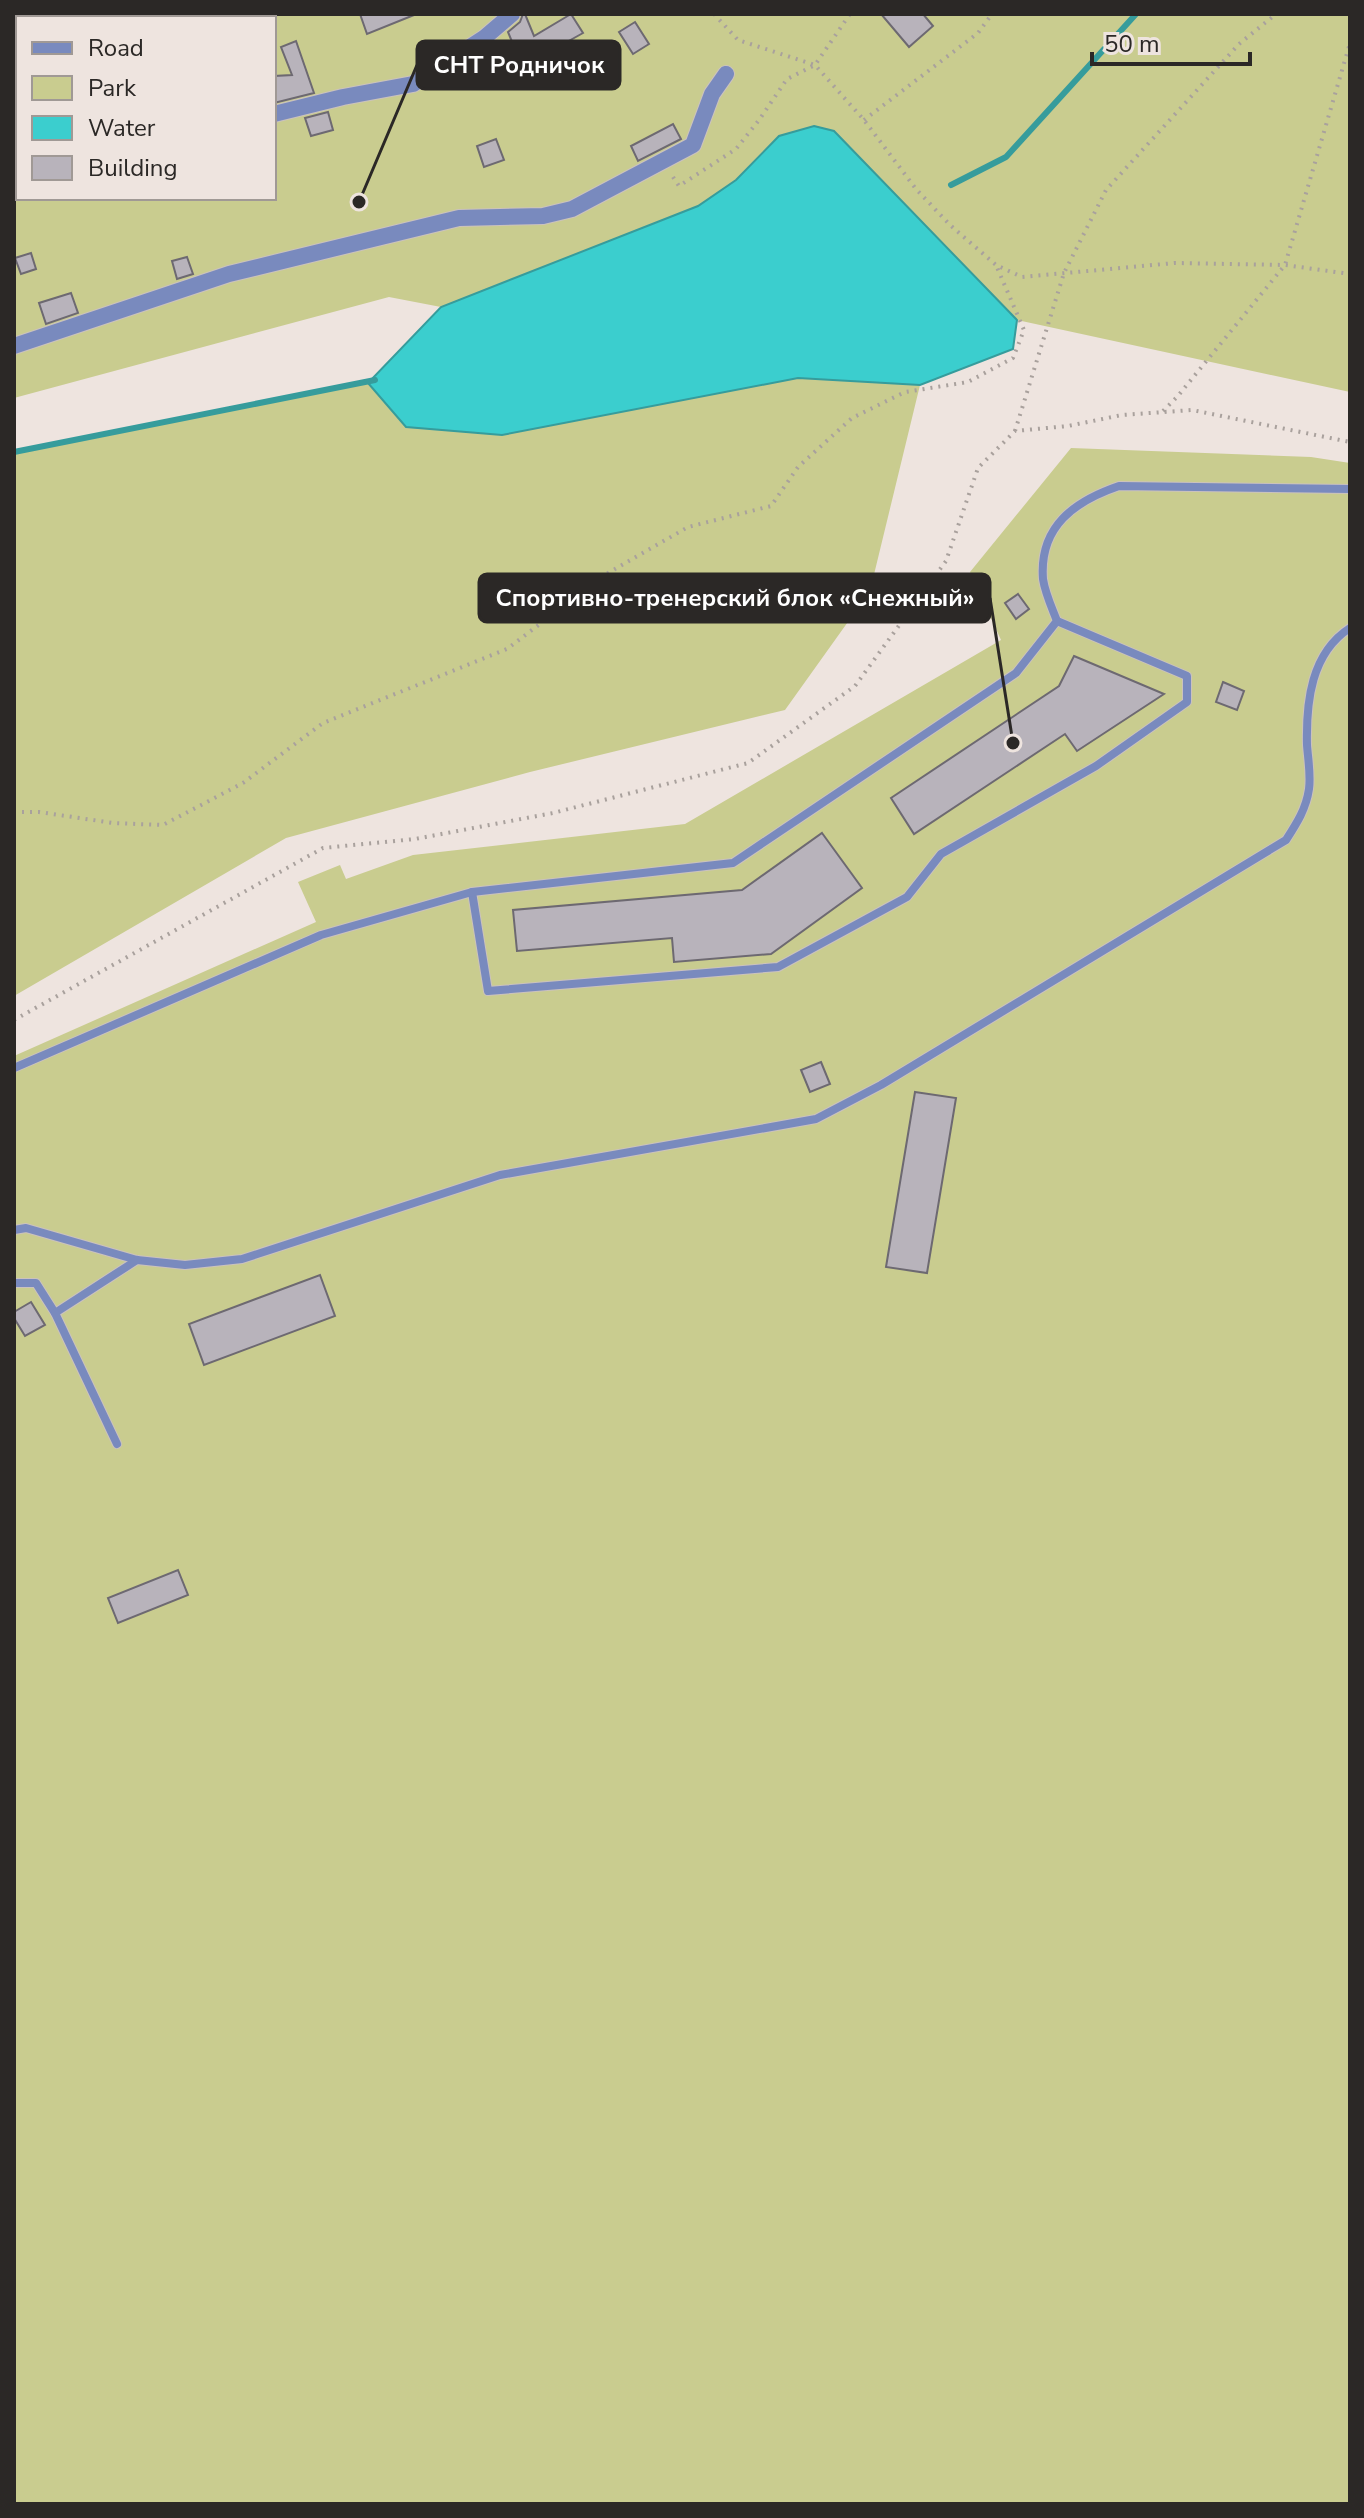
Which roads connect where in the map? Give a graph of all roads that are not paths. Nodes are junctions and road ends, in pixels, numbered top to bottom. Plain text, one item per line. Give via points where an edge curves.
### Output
1 (512, 14) edge
2 (726, 74) dead end
3 (276, 114) edge
4 (14, 346) edge
5 (1350, 489) edge
6 (1057, 621) junction
7 (1350, 628) edge
8 (472, 892) junction
9 (14, 1068) edge
10 (14, 1230) edge
11 (137, 1260) junction
12 (14, 1283) edge
13 (55, 1313) junction
14 (117, 1444) dead end

1 - 3 street via 413,84
2 - 4 street via 712,94 693,145 572,209 543,216 459,218 244,270
5 - 6 lane via 1119,486 1095,495 1071,509 1055,527 1044,557 1043,581
6 - 8 lane via 1016,673 733,863
6 - 8 lane via 1187,676 1187,702 1096,766 941,854 907,897 778,967 488,991
7 - 11 lane via 1317,665 1308,701 1309,787 1303,814 1286,840 816,1119 500,1175 242,1259 185,1265
8 - 9 lane via 321,935
10 - 11 lane via 26,1228
11 - 13 lane
12 - 13 lane via 36,1283
13 - 14 lane

